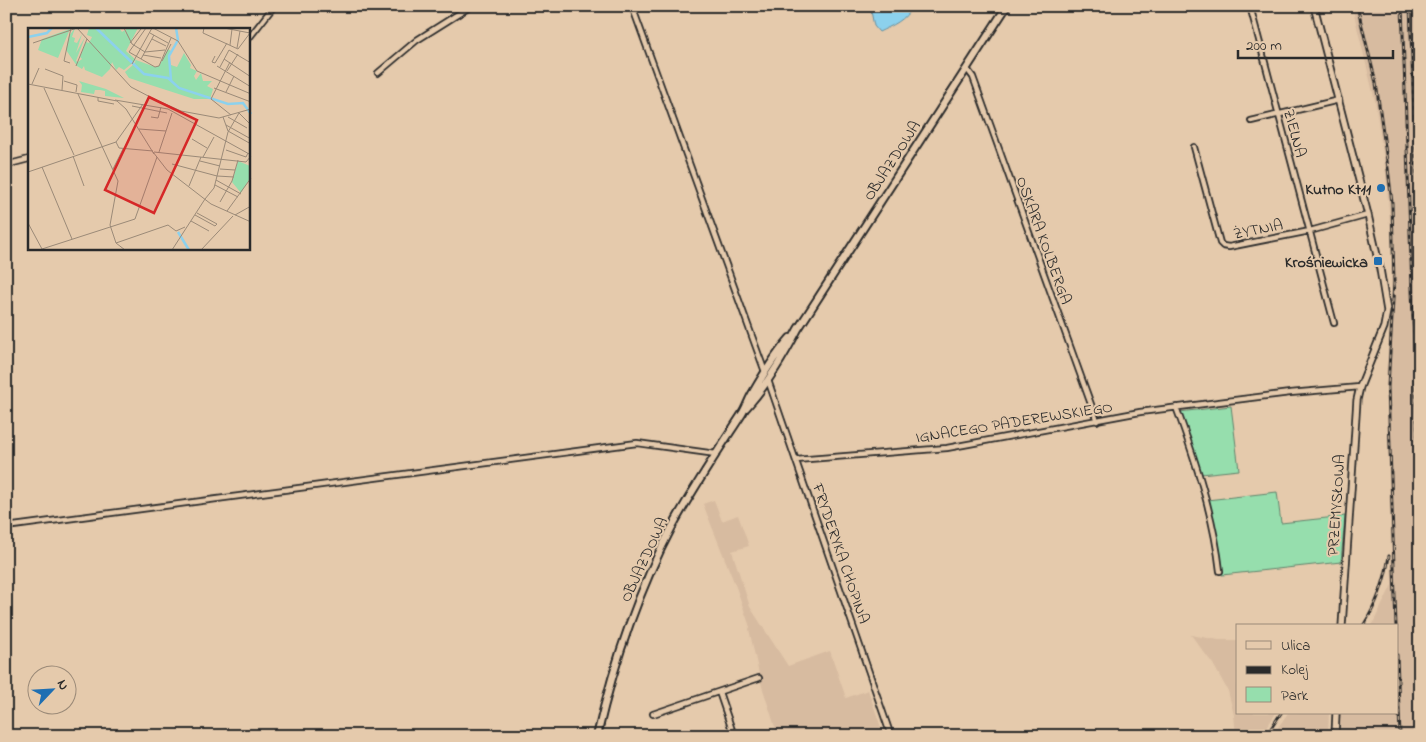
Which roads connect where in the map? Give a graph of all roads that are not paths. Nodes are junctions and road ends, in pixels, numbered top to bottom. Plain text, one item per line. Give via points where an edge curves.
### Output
1 (274, 6) edge
2 (471, 6) edge
3 (632, 6) edge
4 (1007, 6) edge
5 (1250, 6) edge
6 (1314, 6) edge
7 (250, 37) edge
8 (967, 69) junction
9 (378, 73) dead end
10 (1338, 100) junction
11 (1278, 115) junction
12 (1251, 121) dead end
13 (1194, 146) dead end
14 (28, 159) edge
15 (6, 165) edge
16 (1368, 215) junction
17 (1310, 231) junction
18 (1334, 323) dead end
19 (798, 329) junction
20 (765, 372) junction
21 (767, 380) junction
22 (1360, 387) junction
23 (1176, 407) junction
24 (746, 408) junction
25 (1097, 421) junction
26 (716, 454) junction
27 (796, 460) junction
28 (6, 527) edge
29 (1220, 571) dead end
30 (1342, 624) edge
31 (759, 678) dead end
32 (719, 692) junction
33 (653, 714) dead end
34 (1336, 714) edge
35 (597, 736) edge
36 (734, 736) edge
37 (890, 736) edge
38 (1335, 736) edge

1 - 7 street
2 - 9 street via 417,40
3 - 20 street
4 - 8 main road, OBJAZDOWA
5 - 11 street, ZIELNA
6 - 10 street
8 - 19 main road, OBJAZDOWA
8 - 25 street, OSKARA KOLBERGA via 975,82
10 - 11 street
10 - 16 street
11 - 12 street
11 - 17 street, ZIELNA
13 - 17 street, ŻYTNIA via 1223,246
14 - 15 street
16 - 17 street, ŻYTNIA
16 - 22 street via 1386,317
17 - 18 street, ZIELNA
19 - 20 main road, OBJAZDOWA
19 - 21 main road, OBJAZDOWA
20 - 24 main road, OBJAZDOWA
21 - 24 main road, OBJAZDOWA
21 - 27 street, FRYDERYKA CHOPINA
22 - 23 street, IGNACEGO PADEREWSKIEGO
22 - 30 street, PRZEMYSŁOWA via 1355,415
23 - 25 street, IGNACEGO PADEREWSKIEGO
23 - 29 street via 1198,474
24 - 26 main road, OBJAZDOWA
25 - 27 street, IGNACEGO PADEREWSKIEGO via 947,448
26 - 28 street via 637,443
26 - 35 main road, OBJAZDOWA via 672,526 639,595 611,678
27 - 37 street, FRYDERYKA CHOPINA
31 - 32 street
32 - 33 street
32 - 36 street
34 - 38 street

